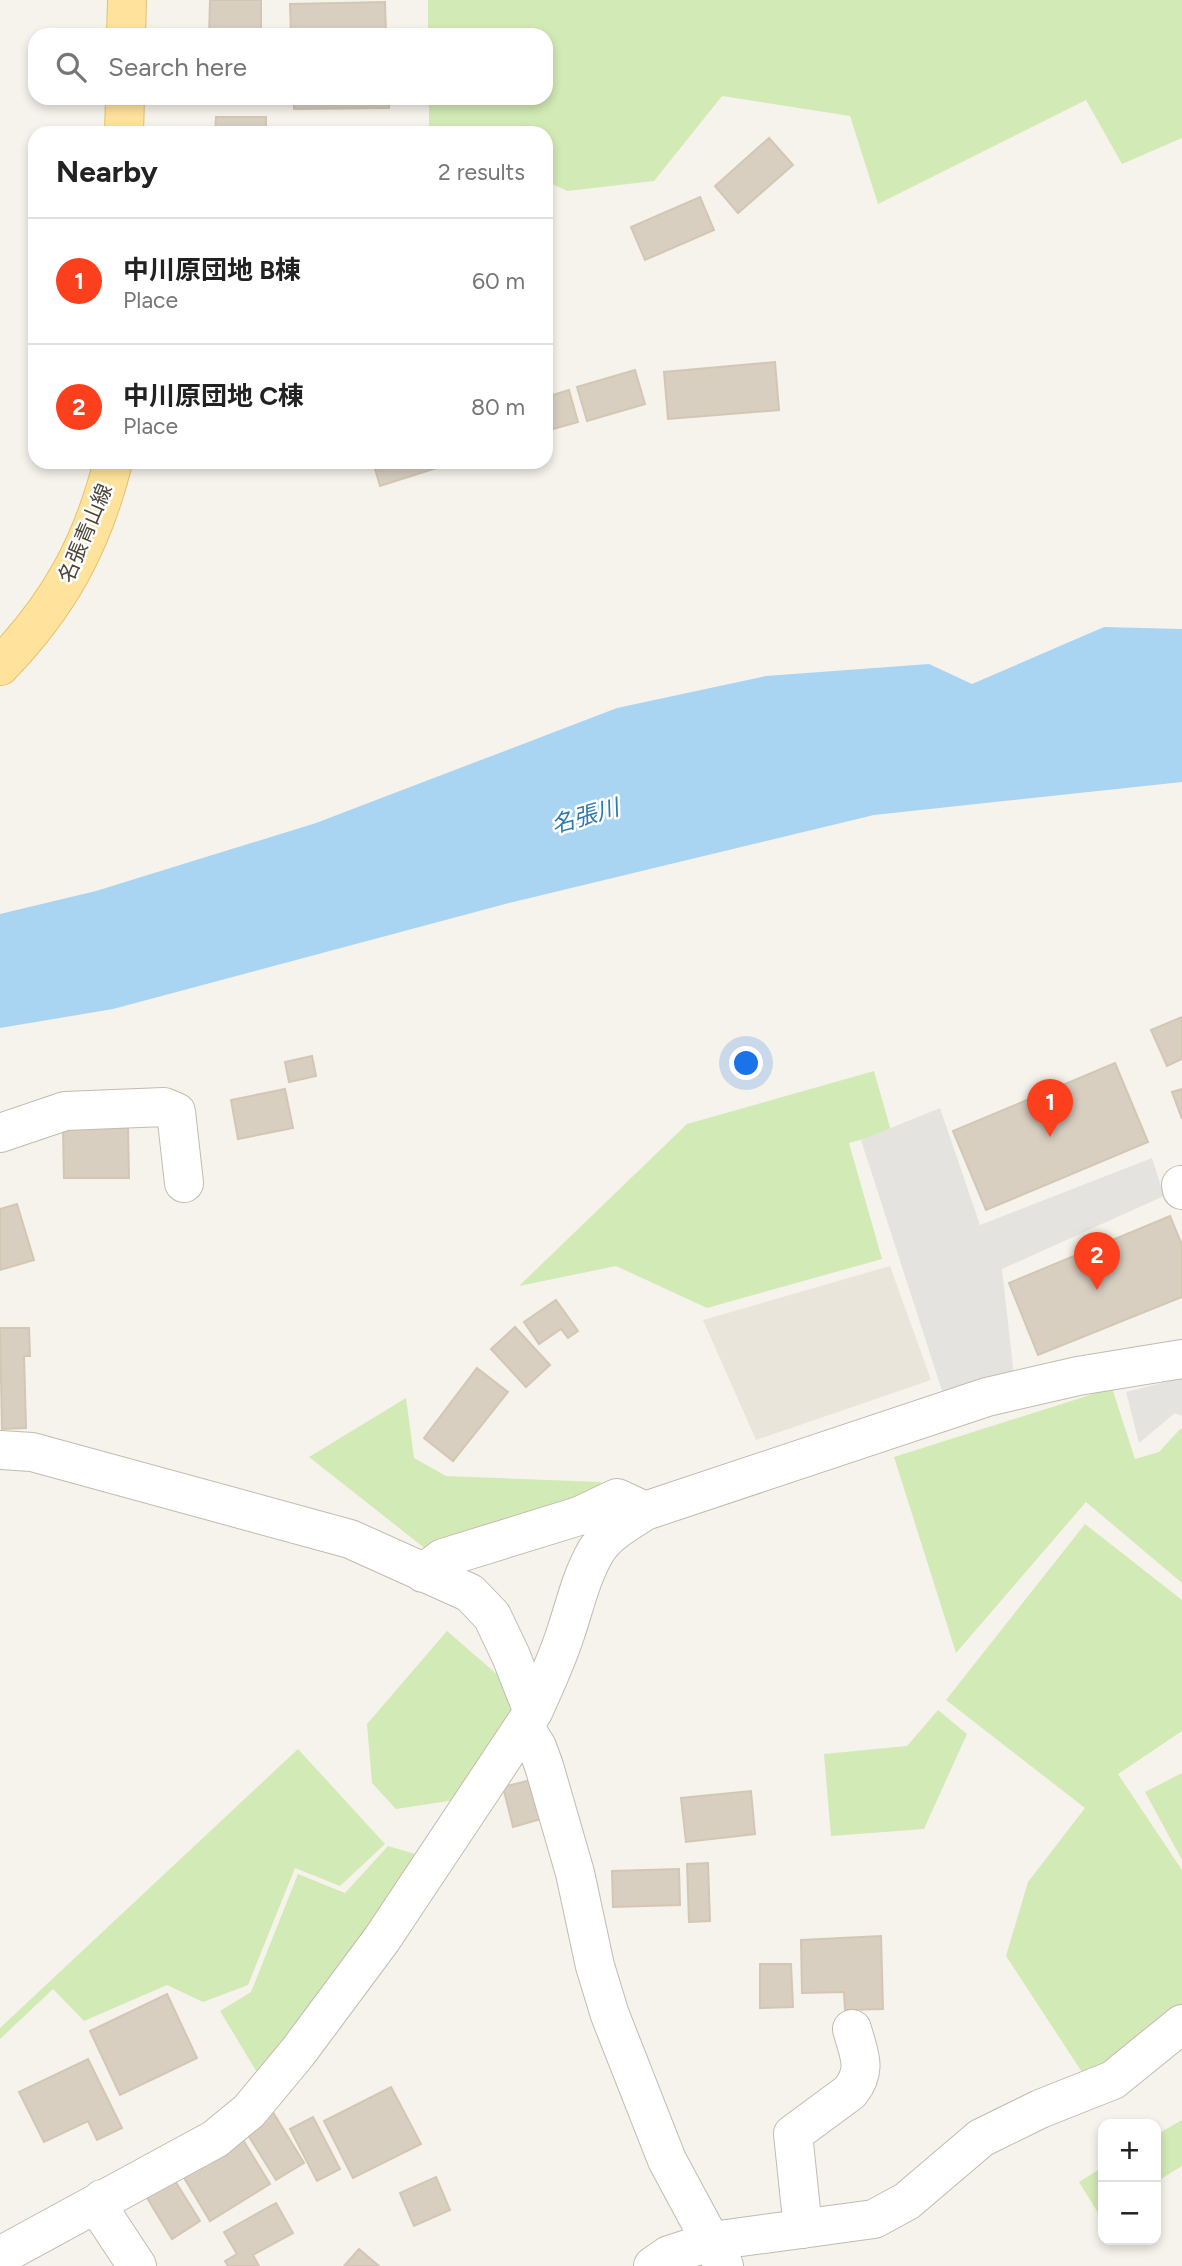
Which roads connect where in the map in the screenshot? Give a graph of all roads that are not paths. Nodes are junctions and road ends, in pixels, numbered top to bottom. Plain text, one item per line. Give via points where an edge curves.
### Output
1 (127, 0) edge
2 (126, 28) edge
3 (125, 105) edge
4 (124, 126) edge
5 (111, 469) edge
6 (0, 666) edge
7 (0, 1133) edge
8 (184, 1183) dead end
9 (1182, 1359) edge
10 (0, 1450) edge
11 (645, 1511) junction
12 (423, 1573) junction
13 (528, 1719) junction
14 (1182, 2024) edge
15 (852, 2029) dead end
16 (102, 2199) junction
17 (803, 2229) junction
18 (718, 2253) edge
19 (0, 2256) edge
20 (137, 2266) edge
21 (653, 2266) edge

1 - 2 main road
3 - 4 main road
5 - 6 main road, 名張青山線 via 80,558 31,633
7 - 8 street via 65,1111 164,1107 176,1112
9 - 11 street via 987,1397
10 - 12 street via 32,1452 350,1539
11 - 12 street via 617,1498 579,1516 443,1558
11 - 13 street via 623,1524 596,1550 576,1594 552,1671
12 - 13 street via 470,1593 492,1616 511,1656
13 - 16 street via 382,1939 248,2111 215,2139
13 - 18 street via 575,1873 610,2015 667,2160
14 - 17 street via 1113,2080 981,2138 893,2210 874,2219
15 - 17 street via 862,2069 857,2083 793,2134
16 - 19 street
16 - 20 street via 106,2219
17 - 18 street
18 - 21 street via 669,2255

